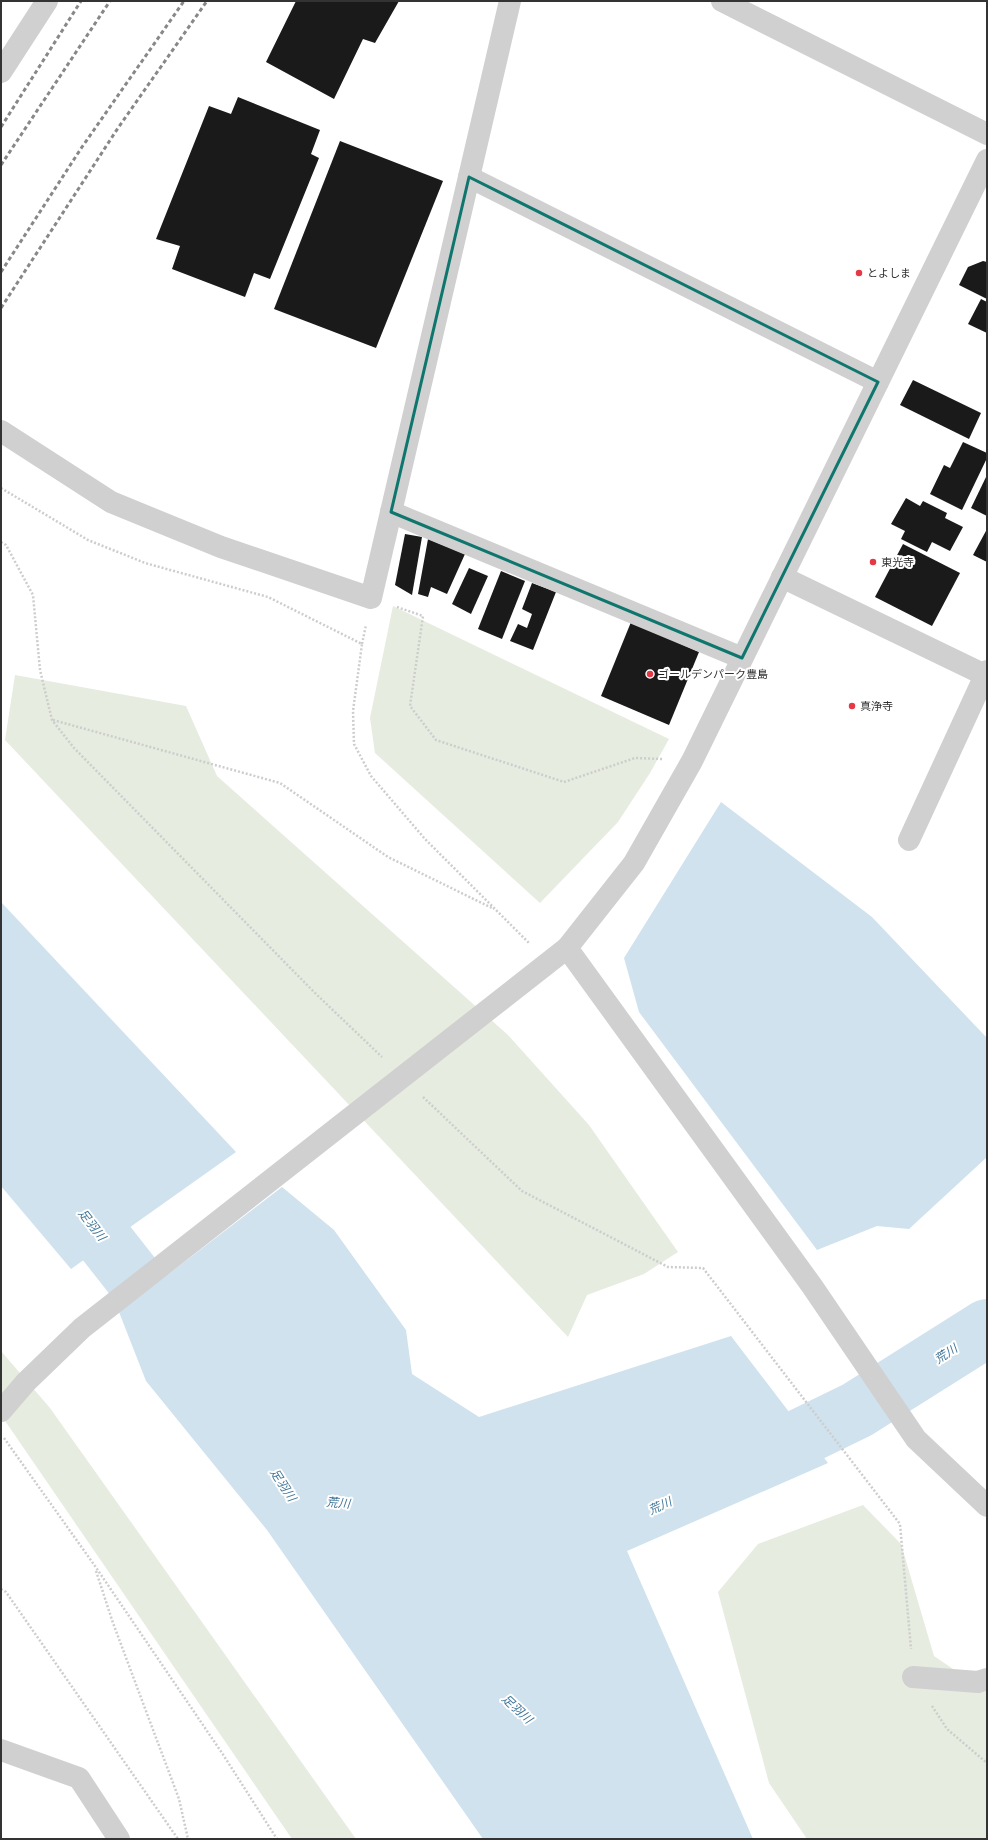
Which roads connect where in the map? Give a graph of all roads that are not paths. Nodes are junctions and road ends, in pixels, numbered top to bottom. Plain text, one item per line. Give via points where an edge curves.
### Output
1 (46, 1) edge
2 (510, 1) edge
3 (722, 1) edge
4 (1, 72) edge
5 (987, 134) edge
6 (987, 160) edge
7 (469, 177) junction
8 (878, 382) junction
9 (1, 432) edge
10 (391, 512) junction
11 (782, 577) junction
12 (742, 658) junction
13 (986, 673) edge
14 (909, 840) dead end
15 (567, 948) junction
16 (1, 1411) edge
17 (987, 1506) edge
18 (913, 1677) dead end
19 (987, 1679) edge
20 (1, 1750) edge
21 (120, 1839) edge

1 - 4 street
2 - 7 street
3 - 5 street
6 - 8 street
7 - 8 street
7 - 10 street
8 - 11 street
9 - 10 street via 111,502 221,547 371,598
10 - 12 street
11 - 12 street
11 - 13 street
12 - 15 street via 692,761 634,863
13 - 14 street
15 - 16 street, bridge via 82,1328 26,1382
15 - 17 street via 812,1286 916,1438
18 - 19 street via 978,1682
20 - 21 street via 79,1778

